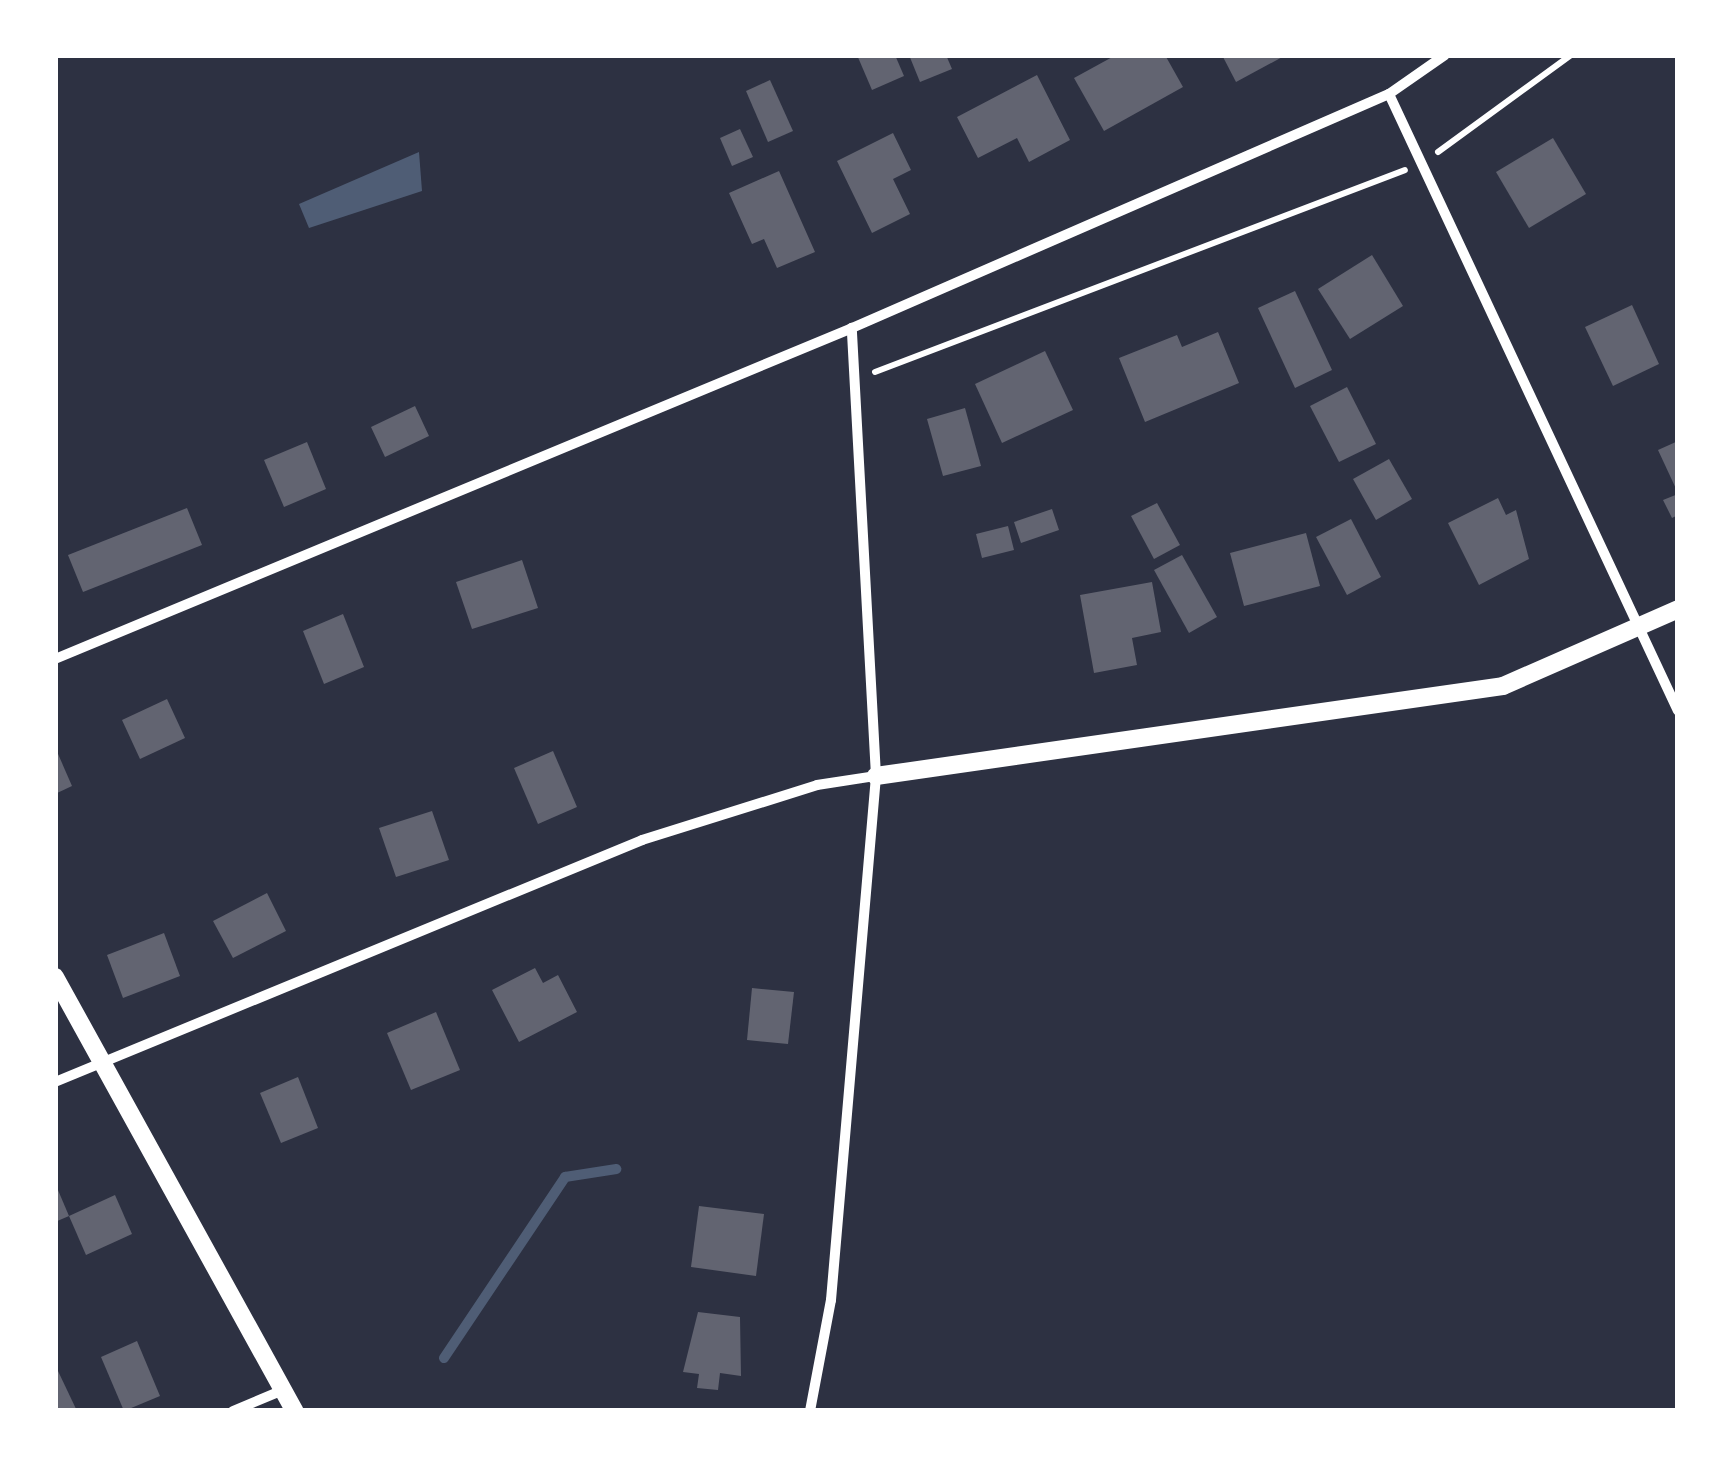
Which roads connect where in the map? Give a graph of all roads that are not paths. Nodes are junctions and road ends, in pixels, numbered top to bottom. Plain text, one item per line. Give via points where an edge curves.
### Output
1 (1445, 55) edge
2 (1389, 94) junction
3 (852, 328) junction
4 (1678, 608) edge
5 (1640, 628) junction
6 (55, 659) edge
7 (1678, 711) edge
8 (876, 776) junction
9 (55, 977) edge
10 (97, 1064) junction
11 (55, 1082) edge
12 (283, 1390) junction
13 (234, 1411) edge
14 (295, 1411) edge
15 (810, 1411) edge

1 - 2 street
2 - 3 street
2 - 5 street
3 - 6 street
3 - 8 street
4 - 5 street
5 - 7 street
5 - 8 street via 1503,686
8 - 10 street via 817,785 642,840
8 - 15 street via 831,1300
9 - 10 street
10 - 11 street
10 - 12 street
12 - 13 street
12 - 14 street

